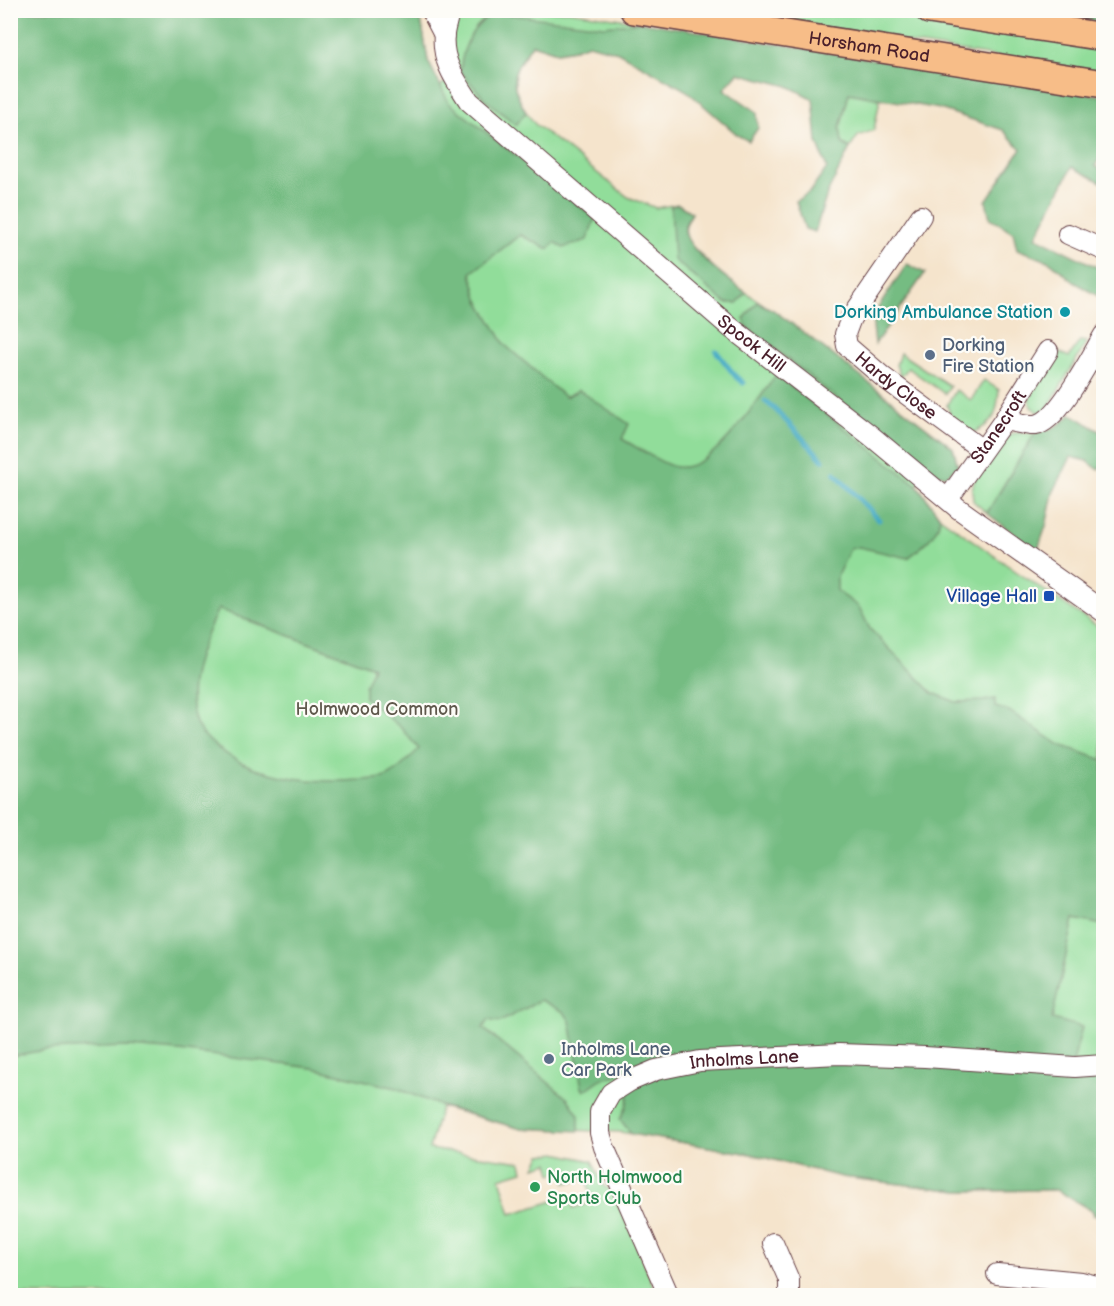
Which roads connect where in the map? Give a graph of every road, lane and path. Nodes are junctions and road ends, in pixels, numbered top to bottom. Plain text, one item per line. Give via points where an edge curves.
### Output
1 (431, 10) edge
2 (449, 10) edge
3 (634, 10) edge
4 (929, 10) edge
5 (444, 35) junction
6 (1104, 38) edge
7 (1104, 84) edge
8 (921, 216) dead end
9 (1068, 234) dead end
10 (1104, 250) edge
11 (1100, 348) edge
12 (1048, 351) dead end
13 (1004, 420) junction
14 (982, 450) junction
15 (948, 499) junction
16 (1104, 612) edge
17 (1104, 1065) edge
18 (773, 1244) dead end
19 (997, 1274) dead end
20 (1104, 1288) edge
21 (669, 1296) edge
22 (789, 1296) edge

1 - 5 street, Spook Hill
2 - 5 street, Spook Hill
3 - 7 highway, Horsham Road
4 - 6 highway
5 - 15 street, Spook Hill via 450,73 469,101 730,327
8 - 14 street, Hardy Close via 851,318 845,334 847,346
9 - 10 street
11 - 13 street via 1054,414 1037,425
12 - 13 street, Stanecroft
13 - 14 street, Stanecroft
14 - 15 street, Stanecroft
15 - 16 street, Spook Hill
17 - 21 street, Inholms Lane via 1075,1067 839,1054 700,1061 656,1070 630,1081 611,1093 600,1112 600,1133
18 - 22 street via 789,1280
19 - 20 street

